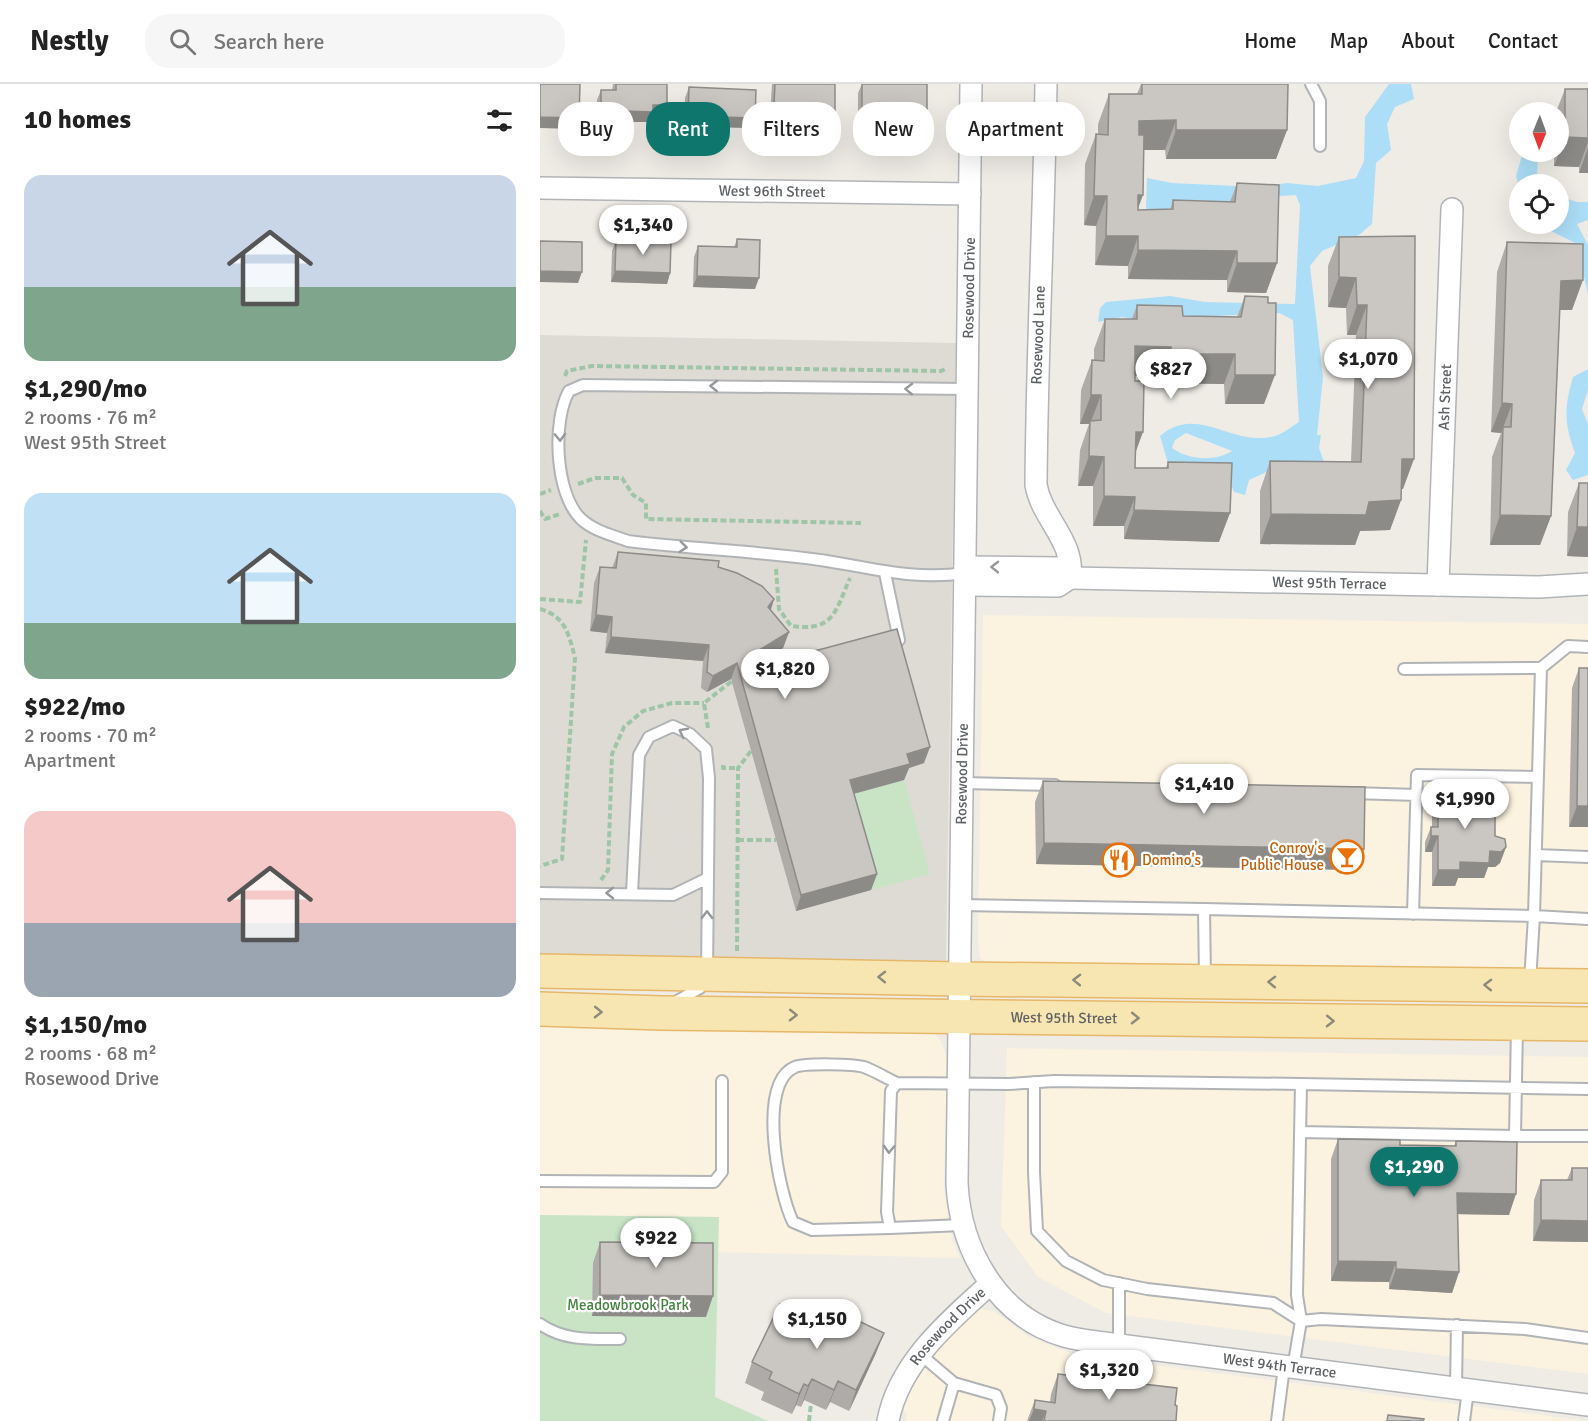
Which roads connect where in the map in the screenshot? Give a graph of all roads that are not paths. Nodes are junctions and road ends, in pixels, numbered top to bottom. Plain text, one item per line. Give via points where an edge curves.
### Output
1 (971, 84) edge
2 (1046, 84) edge
3 (1311, 84) edge
4 (1320, 146) dead end
5 (540, 188) edge
6 (970, 194) junction
7 (1452, 209) dead end
8 (968, 389) junction
9 (885, 573) junction
10 (965, 575) junction
11 (1070, 578) junction
12 (1588, 584) edge
13 (1438, 585) junction
14 (899, 640) edge
15 (1588, 646) edge
16 (1541, 668) junction
17 (1404, 669) dead end
18 (1538, 777) junction
19 (962, 783) junction
20 (1070, 786) edge
21 (1345, 793) edge
22 (1417, 795) junction
23 (1536, 855) junction
24 (1588, 857) edge
25 (706, 879) junction
26 (632, 893) junction
27 (540, 894) edge
28 (961, 905) junction
29 (1204, 909) junction
30 (1413, 914) junction
31 (1534, 916) junction
32 (1588, 918) edge
33 (540, 971) edge
34 (707, 973) junction
35 (960, 979) junction
36 (1206, 982) junction
37 (1530, 985) junction
38 (1588, 986) edge
39 (540, 1009) edge
40 (661, 1013) junction
41 (959, 1016) junction
42 (1517, 1023) junction
43 (1588, 1024) edge
44 (722, 1081) dead end
45 (1034, 1082) junction
46 (958, 1084) junction
47 (1301, 1084) junction
48 (894, 1087) junction
49 (1516, 1088) junction
50 (1588, 1089) edge
51 (1300, 1132) junction
52 (1515, 1136) junction
53 (1588, 1137) edge
54 (540, 1181) edge
55 (963, 1225) junction
56 (890, 1228) junction
57 (1119, 1283) junction
58 (990, 1284) junction
59 (1300, 1321) junction
60 (540, 1324) edge
61 (1457, 1325) junction
62 (1588, 1338) edge
63 (620, 1339) dead end
64 (1119, 1346) junction
65 (920, 1354) junction
66 (1289, 1367) junction
67 (954, 1383) junction
68 (1462, 1389) junction
69 (1588, 1405) edge
70 (888, 1421) edge
71 (943, 1421) edge
72 (999, 1421) edge
73 (1277, 1421) edge
74 (1464, 1421) edge

1 - 6 street, Rosewood Drive
2 - 11 street, Rosewood Lane via 1036,485 1041,502 1068,550
3 - 4 lane via 1320,101
5 - 6 street, West 96th Street
6 - 8 street, Rosewood Drive
7 - 13 street, Ash Street
8 -> 9 lane via 583,385 569,391 562,402 561,479 566,499 581,519 598,530 628,541 819,560
8 - 10 street, Rosewood Drive
9 - 10 lane
9 - 14 lane
10 - 11 street, West 95th Terrace via 1058,586
10 - 19 street, Rosewood Drive
11 - 13 street, West 95th Terrace
12 - 13 street, West 95th Terrace
15 - 16 lane via 1568,646
16 - 17 lane
16 - 18 lane
18 - 22 lane via 1418,775
18 - 23 lane
19 - 20 lane
19 - 28 street, Rosewood Drive
21 - 22 lane
22 - 30 lane
23 - 24 lane
23 - 31 lane
25 - 26 lane via 673,895
25 -> 26 lane via 706,749 690,734 673,726 649,737 639,755
34 -> 25 lane
26 -> 27 lane
28 - 29 lane
28 - 35 street, Rosewood Drive
29 - 30 lane
29 - 36 lane
30 - 31 lane
31 - 32 lane
31 - 37 lane
33 - 34 main road
35 -> 34 main road
34 - 40 lane via 700,988 674,1000
36 -> 35 main road
35 - 41 street, Rosewood Drive
37 -> 36 main road
37 - 38 main road
39 -> 40 main road, West 95th Street
40 -> 41 main road, West 95th Street
41 -> 42 main road, West 95th Street
41 - 46 street, Rosewood Drive
42 - 43 main road, West 95th Street
42 - 49 lane
44 - 54 lane via 722,1172 714,1182
45 - 46 lane
45 - 47 lane
45 - 57 lane via 1038,1231 1066,1261 1103,1280
46 - 48 lane
46 - 55 street, Rosewood Drive via 957,1183
47 - 49 lane
47 - 51 lane
48 -> 56 lane via 886,1212
48 - 56 lane via 862,1067 795,1067 782,1078 772,1144 784,1204 793,1222 812,1230
49 - 50 lane
49 - 52 lane
51 - 52 lane
51 - 59 lane
52 - 53 lane
55 - 56 lane
55 - 58 street, Rosewood Drive
57 - 59 lane via 1273,1303
57 - 64 lane
58 - 64 street, West 94th Terrace via 1019,1313 1046,1329
58 - 65 street, Rosewood Drive
59 - 61 lane
59 - 66 lane
60 - 63 lane via 575,1338
61 - 62 lane
61 - 68 lane
64 - 66 street, West 94th Terrace
65 - 67 lane
65 - 70 street, Rosewood Drive via 910,1365
66 - 68 street, West 94th Terrace
66 - 73 lane
67 - 71 lane
67 - 72 lane via 996,1395 1001,1408
68 - 69 street, West 94th Terrace
68 - 74 lane

